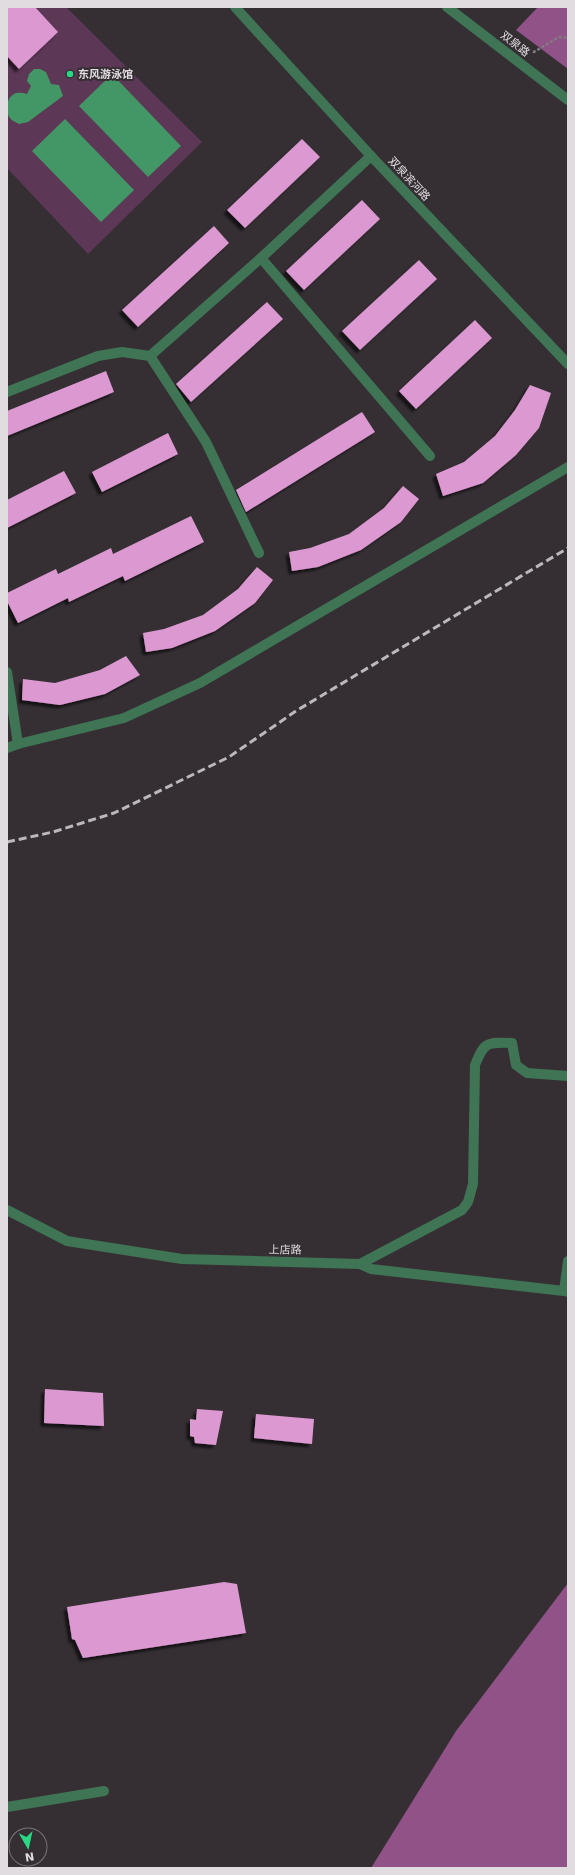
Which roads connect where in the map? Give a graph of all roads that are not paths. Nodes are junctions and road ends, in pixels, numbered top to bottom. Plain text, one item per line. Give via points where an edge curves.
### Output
1 (235, 7) edge
2 (447, 7) edge
3 (568, 100) edge
4 (371, 156) junction
5 (261, 258) junction
6 (150, 356) junction
7 (568, 364) edge
8 (7, 392) edge
9 (430, 456) dead end
10 (568, 466) edge
11 (259, 553) dead end
12 (7, 672) edge
13 (18, 744) junction
14 (7, 748) edge
15 (568, 1076) edge
16 (7, 1210) edge
17 (568, 1261) edge
18 (360, 1264) junction
19 (566, 1292) edge
20 (104, 1791) dead end
21 (7, 1807) edge

1 - 4 street, 双泉滨河路
2 - 3 street, 双泉路
4 - 5 street
4 - 7 street, 双泉滨河路
5 - 6 street
5 - 9 street
6 - 8 street via 122,352 98,356
6 - 11 street via 206,442
10 - 13 street via 200,684 124,718
12 - 13 street
13 - 14 street
15 - 18 street via 527,1073 516,1065 512,1043 493,1042 481,1048 475,1065 473,1184 468,1202 462,1210
16 - 18 street, 上店路 via 67,1240 182,1259
17 - 19 street
18 - 19 street, 上店路 via 370,1268
20 - 21 street

